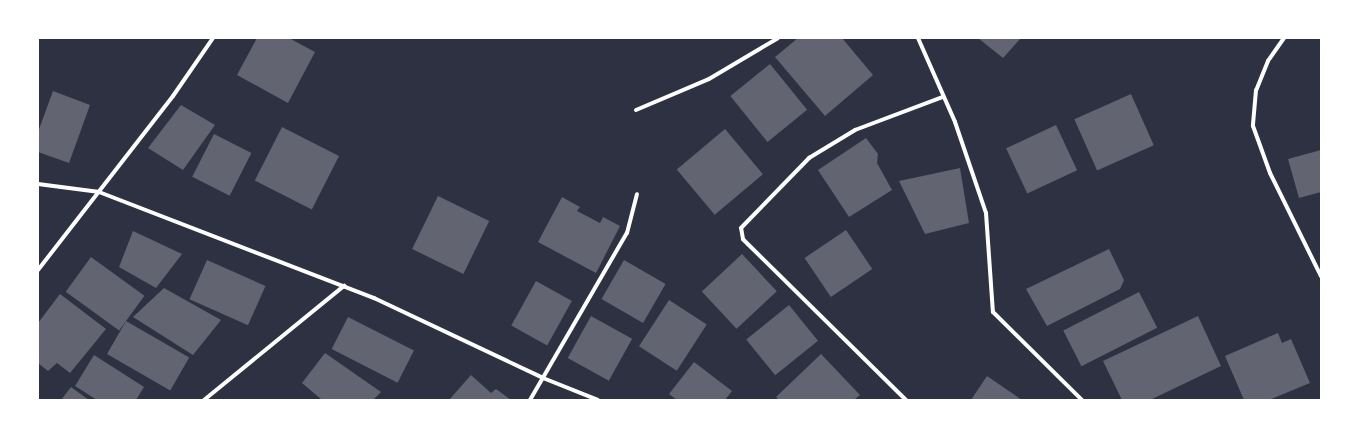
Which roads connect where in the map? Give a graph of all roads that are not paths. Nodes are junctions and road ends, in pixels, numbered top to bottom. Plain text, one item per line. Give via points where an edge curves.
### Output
1 (213, 38) edge
2 (778, 38) edge
3 (918, 38) edge
4 (1284, 38) edge
5 (943, 97) junction
6 (636, 110) dead end
7 (38, 184) edge
8 (99, 192) junction
9 (637, 194) dead end
10 (38, 270) edge
11 (1321, 276) edge
12 (344, 286) junction
13 (543, 378) junction
14 (204, 400) edge
15 (530, 400) edge
16 (598, 400) edge
17 (906, 400) edge
18 (1082, 400) edge

1 - 8 street
2 - 6 street via 709,79
3 - 5 street
4 - 11 street via 1268,61 1256,90 1253,126 1270,173
5 - 17 street via 855,130 809,158 741,228 743,239
5 - 18 street via 986,212 993,312
7 - 8 street
8 - 10 street
8 - 12 street
9 - 13 street via 627,233
12 - 13 street
12 - 14 street
13 - 15 street
13 - 16 street

